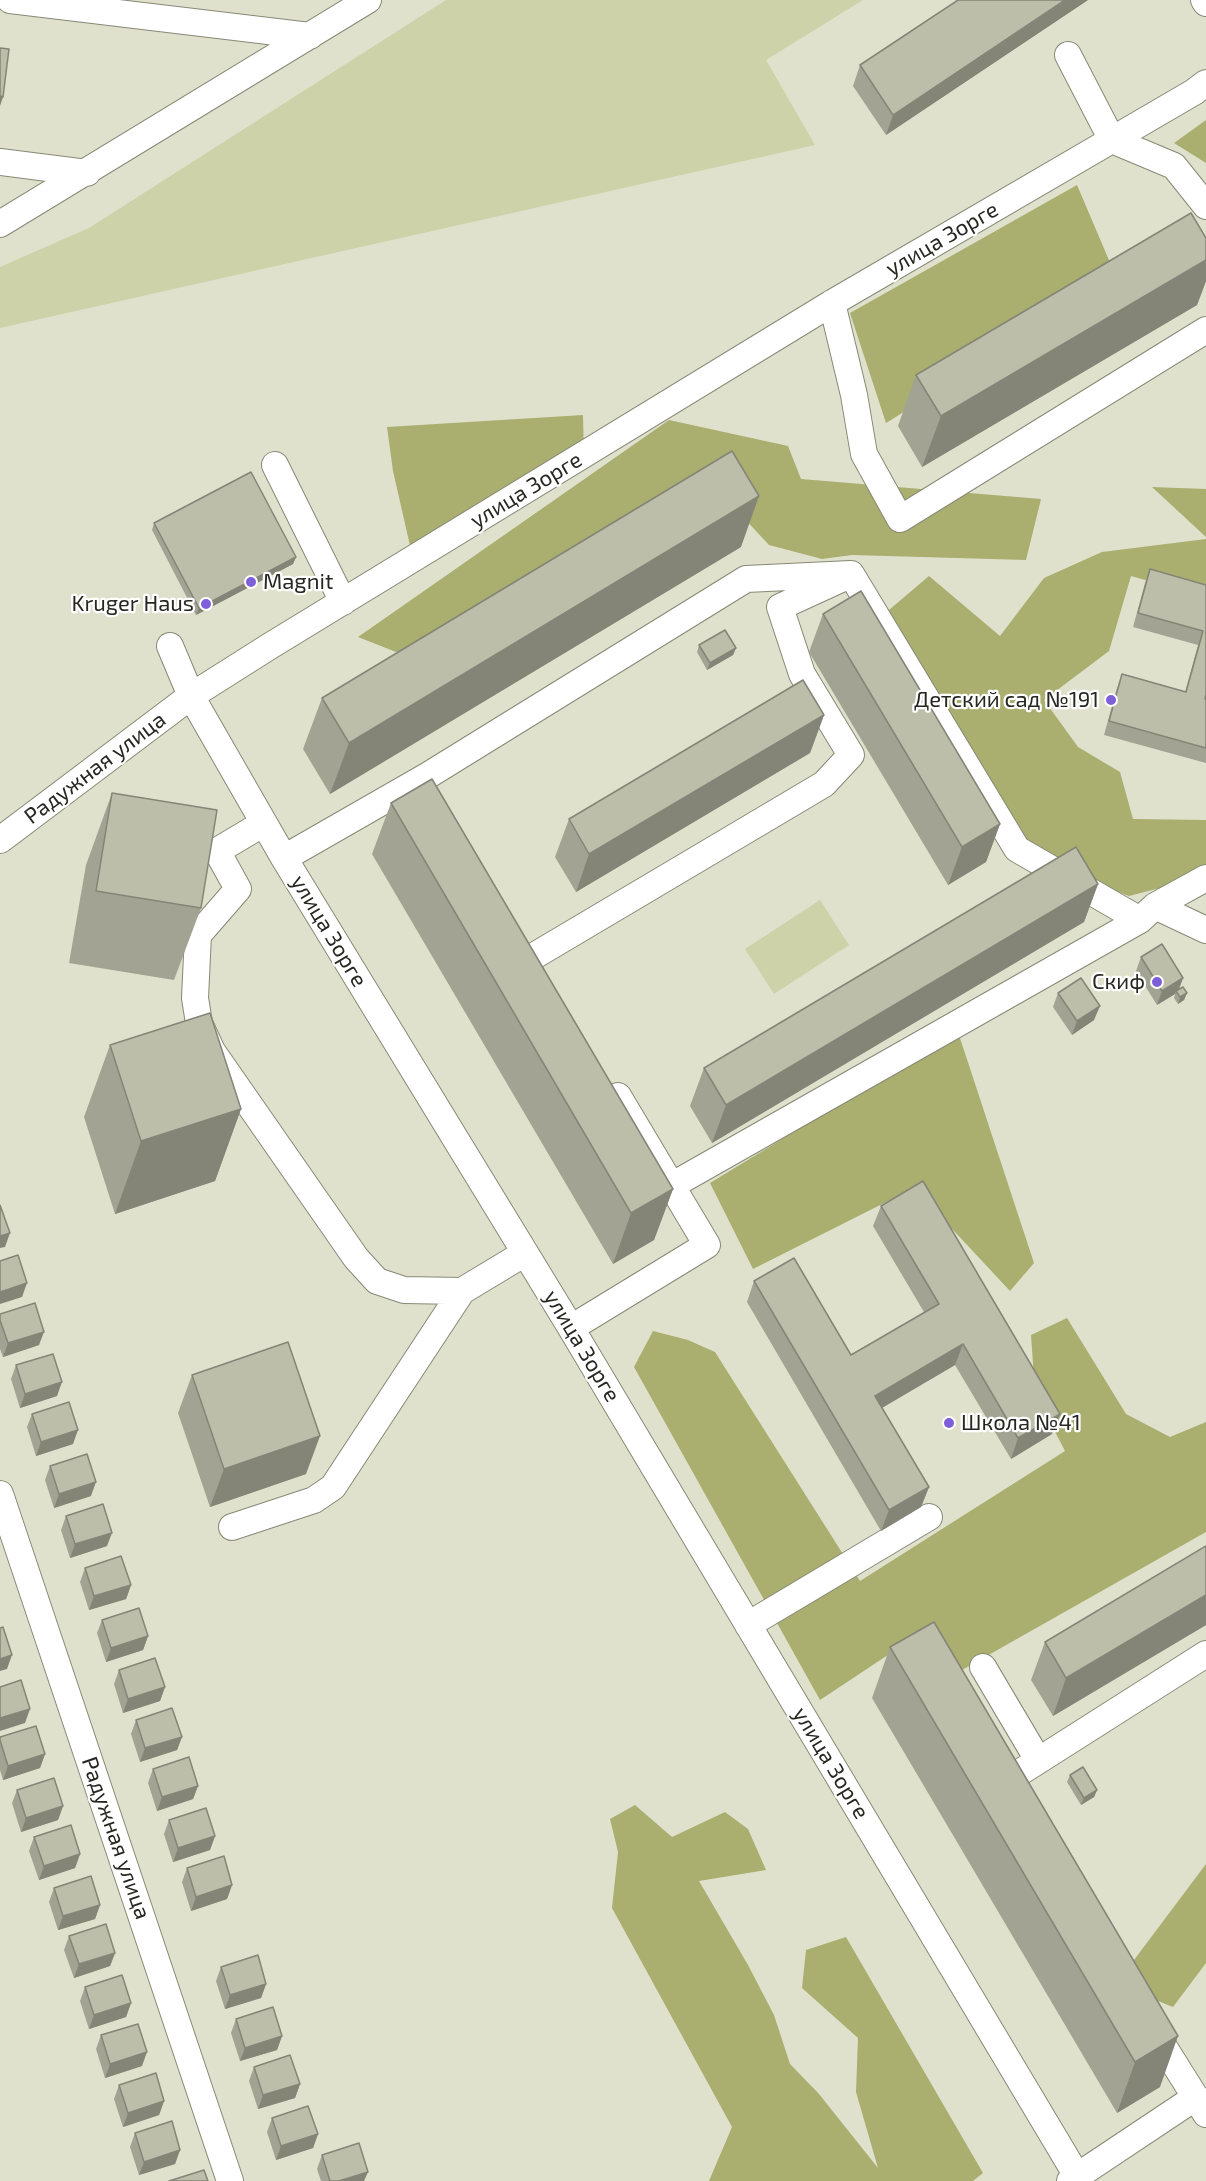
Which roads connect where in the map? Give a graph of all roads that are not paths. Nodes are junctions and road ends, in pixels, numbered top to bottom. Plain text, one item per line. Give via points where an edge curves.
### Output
1 (10, 0) edge
2 (368, 0) edge
3 (310, 36) junction
4 (1068, 55) dead end
5 (1206, 83) edge
6 (1112, 140) junction
7 (0, 162) edge
8 (87, 173) junction
9 (1206, 206) edge
10 (0, 224) edge
11 (832, 303) junction
12 (1206, 330) edge
13 (275, 465) dead end
14 (851, 574) junction
15 (343, 602) junction
16 (170, 646) dead end
17 (191, 696) junction
18 (264, 823) junction
19 (0, 840) edge
20 (284, 858) junction
21 (1206, 878) edge
22 (1148, 913) junction
23 (1206, 930) edge
24 (534, 956) edge
25 (605, 1075) edge
26 (671, 1186) junction
27 (525, 1252) junction
28 (462, 1291) junction
29 (571, 1328) junction
30 (0, 1494) edge
31 (929, 1517) dead end
32 (232, 1527) dead end
33 (748, 1625) junction
34 (1206, 1654) edge
35 (983, 1667) dead end
36 (1038, 1760) junction
37 (1018, 1815) edge
38 (1139, 2006) edge
39 (1201, 2105) edge
40 (1075, 2179) edge
41 (231, 2181) edge

1 - 3 street
2 - 3 street
3 - 8 street
4 - 6 street
5 - 6 street, улица Зорге
6 - 9 street via 1174,166
6 - 11 street, улица Зорге
7 - 8 street
8 - 10 street
11 - 12 street via 864,454 900,519
11 - 15 street, улица Зорге
13 - 15 street
14 - 20 street via 746,579 433,786
14 - 22 street via 1017,849
14 - 24 street via 780,607 802,674 851,755 824,784
15 - 17 street, улица Зорге
16 - 17 street
17 - 18 street, улица Зорге
17 - 19 street, Радужная улица
18 - 20 street, улица Зорге
18 - 28 street via 217,851 238,889 198,935 195,998 199,1023 212,1051 258,1119 356,1258 377,1281 404,1290
20 - 27 street, улица Зорге
21 - 22 street
22 - 23 street
22 - 26 street
25 - 26 street
26 - 29 street via 707,1245
27 - 28 street
27 - 29 street, улица Зорге
28 - 32 street via 333,1487 314,1500
29 - 33 street, улица Зорге
30 - 41 street, Радужная улица
31 - 33 street
33 - 40 street, улица Зорге
34 - 36 street
35 - 36 street
36 - 37 street via 999,1785
38 - 39 street
39 - 40 street

